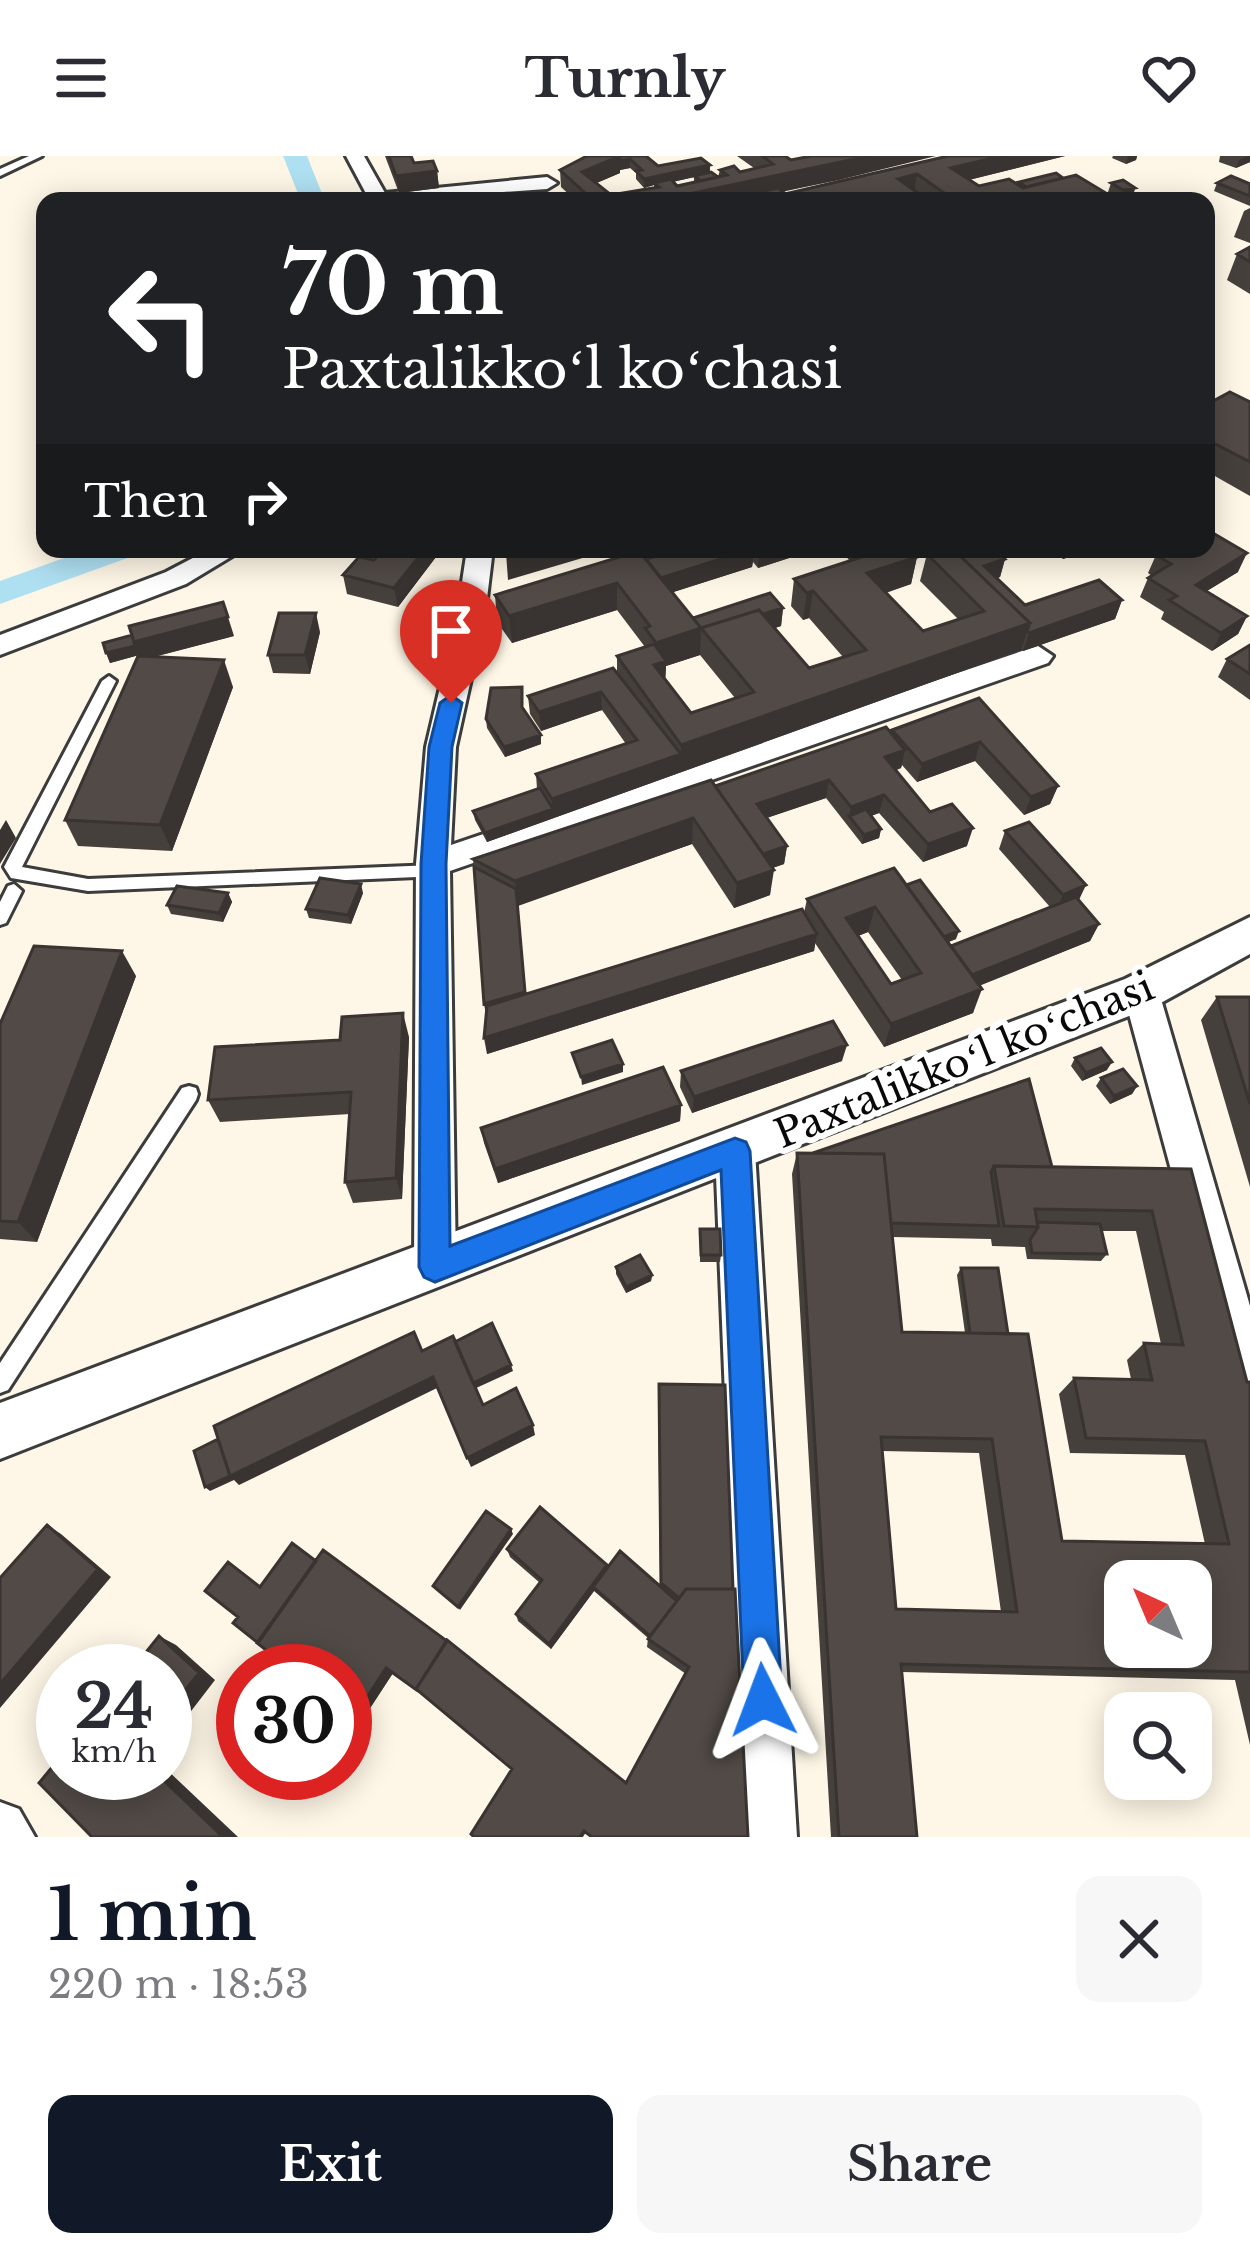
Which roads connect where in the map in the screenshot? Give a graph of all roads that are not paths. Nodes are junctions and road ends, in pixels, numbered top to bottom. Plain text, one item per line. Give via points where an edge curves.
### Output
1 (38, 156) edge
2 (355, 156) edge
3 (0, 173) edge
4 (375, 192) edge
5 (447, 192) edge
6 (527, 192) edge
7 (214, 558) edge
8 (480, 558) edge
9 (0, 646) edge
10 (1039, 656) edge
11 (109, 681) dead end
12 (434, 867) junction
13 (14, 891) dead end
14 (0, 918) edge
15 (1250, 934) edge
16 (1141, 992) junction
17 (189, 1094) dead end
18 (735, 1151) junction
19 (435, 1267) junction
20 (1250, 1381) edge
21 (0, 1382) edge
22 (0, 1431) edge
23 (0, 1828) edge
24 (8, 1837) edge
25 (770, 1837) edge

1 - 3 lane
2 - 4 street
5 - 6 street via 555,179
7 - 9 street
8 - 12 street via 482,611 441,747
10 - 12 street
11 - 12 lane via 12,868 17,873 88,885
12 - 19 street
13 - 14 lane
15 - 16 street, Paxtalikkoʻl koʻchasi
16 - 18 street, Paxtalikkoʻl koʻchasi
16 - 20 street
17 - 21 lane
18 - 19 street, Paxtalikkoʻl koʻchasi
18 - 25 street
19 - 22 street, Paxtalikkoʻl koʻchasi
23 - 24 street

